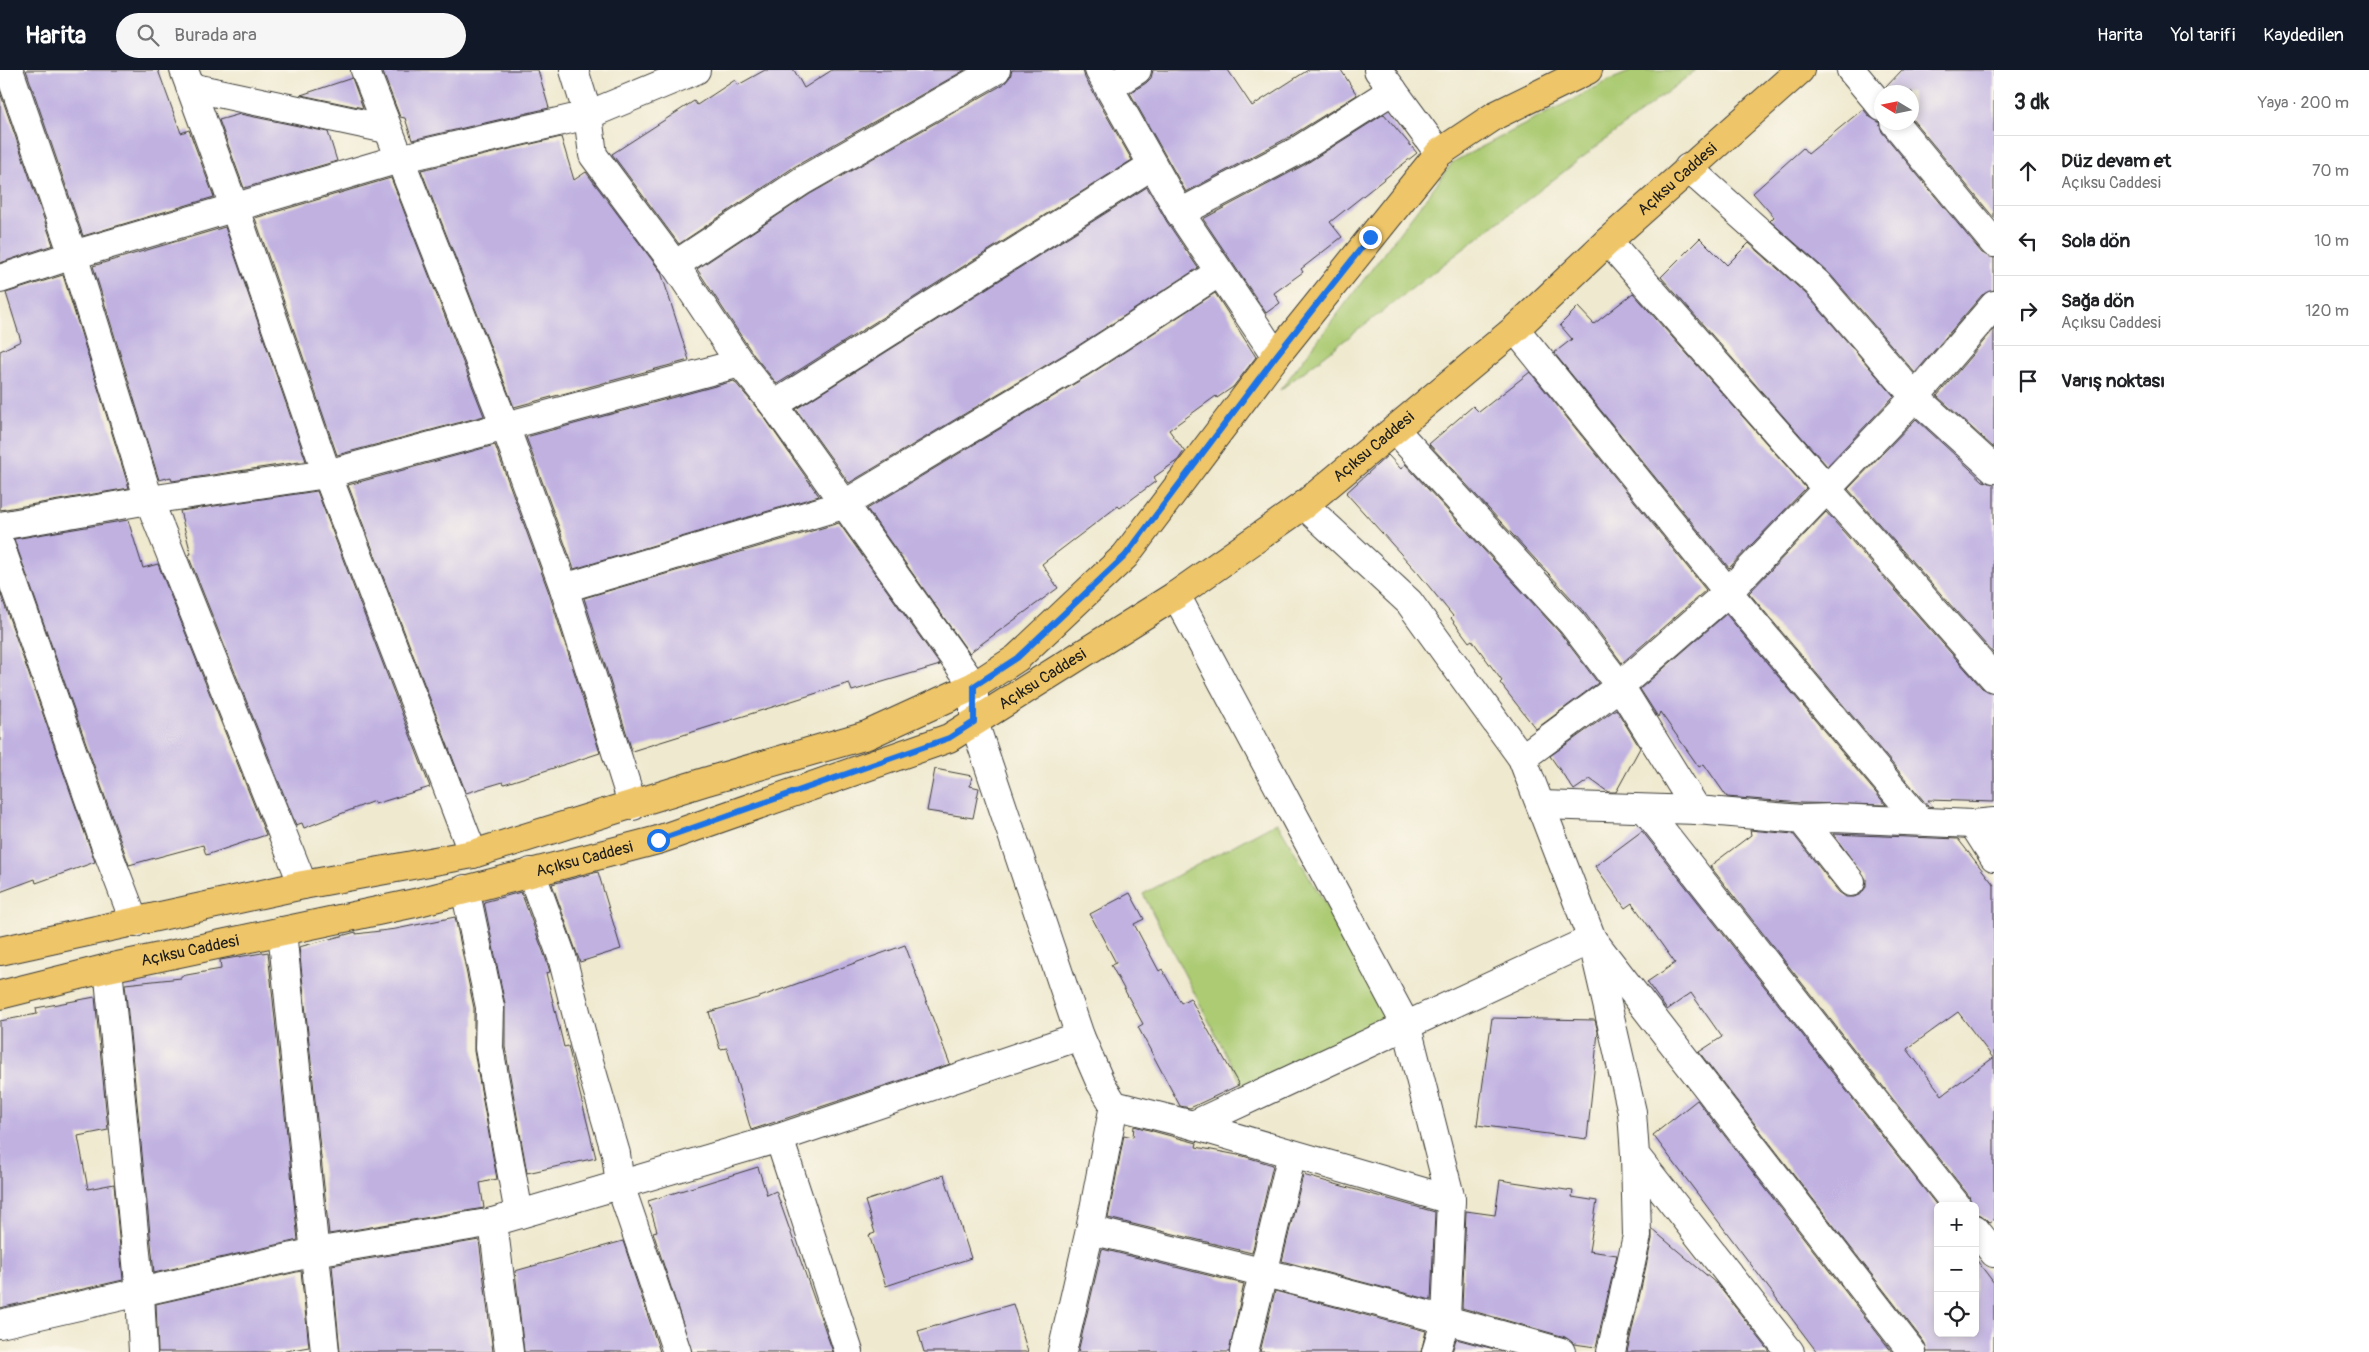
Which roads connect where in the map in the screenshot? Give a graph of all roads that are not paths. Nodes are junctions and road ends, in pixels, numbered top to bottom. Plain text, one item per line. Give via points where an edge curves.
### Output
1 (9, 70) edge
2 (365, 70) edge
3 (574, 70) edge
4 (696, 70) edge
5 (996, 70) edge
6 (1138, 70) edge
7 (1588, 70) edge
8 (1800, 70) edge
9 (1851, 70) edge
10 (187, 78) edge
11 (1104, 78) edge
12 (1386, 80) edge
13 (1874, 97) edge
14 (588, 115) junction
15 (388, 129) junction
16 (1901, 130) edge
17 (1439, 153) junction
18 (399, 159) junction
19 (1152, 166) junction
20 (1688, 168) junction
21 (235, 209) junction
22 (1180, 213) junction
23 (1608, 241) junction
24 (1994, 244) edge
25 (73, 255) junction
26 (675, 265) junction
27 (1218, 272) junction
28 (0, 279) edge
29 (1994, 305) edge
30 (1515, 329) junction
31 (1276, 356) junction
32 (740, 363) junction
33 (1915, 397) junction
34 (774, 405) junction
35 (505, 426) junction
36 (1395, 430) junction
37 (1994, 469) edge
38 (327, 474) junction
39 (1827, 488) junction
40 (150, 500) junction
41 (1304, 504) junction
42 (843, 505) junction
43 (0, 526) edge
44 (0, 545) edge
45 (564, 588) junction
46 (1728, 592) junction
47 (1176, 595) junction
48 (1994, 678) edge
49 (974, 686) junction
50 (1620, 686) junction
51 (974, 722) junction
52 (1522, 758) junction
53 (1541, 805) junction
54 (633, 806) junction
55 (1645, 809) junction
56 (1697, 810) junction
57 (1801, 819) junction
58 (1919, 820) junction
59 (1984, 823) edge
60 (472, 854) junction
61 (1994, 857) edge
62 (531, 872) junction
63 (1851, 882) dead end
64 (303, 885) junction
65 (465, 889) junction
66 (135, 923) junction
67 (282, 931) junction
68 (1592, 939) junction
69 (0, 952) edge
70 (108, 968) junction
71 (0, 995) edge
72 (1406, 1026) junction
73 (1080, 1036) junction
74 (1114, 1105) junction
75 (1192, 1125) junction
76 (779, 1138) junction
77 (1292, 1154) junction
78 (1635, 1155) junction
79 (620, 1185) junction
80 (1451, 1200) junction
81 (1954, 1202) edge
82 (518, 1214) junction
83 (492, 1222) junction
84 (1090, 1230) junction
85 (1979, 1234) edge
86 (315, 1252) junction
87 (1994, 1253) edge
88 (1263, 1271) junction
89 (140, 1293) junction
90 (1446, 1319) junction
91 (0, 1324) edge
92 (144, 1352) edge
93 (325, 1352) edge
94 (509, 1352) edge
95 (677, 1352) edge
96 (849, 1352) edge
97 (1062, 1352) edge
98 (1244, 1352) edge
99 (1436, 1352) edge
100 (1561, 1352) edge
101 (1611, 1352) edge
102 (1790, 1352) edge
103 (1912, 1352) edge

1 - 25 street
2 - 15 street
3 - 14 street
4 - 14 street
5 - 26 street via 802,181
6 - 11 street
7 - 17 main road, Açıksu Caddesi via 1496,115
8 - 20 main road, Açıksu Caddesi
9 - 13 street
10 - 15 street
10 - 21 street
11 - 19 street
12 - 17 street
12 - 22 street via 1297,150
14 - 18 street
14 - 26 street via 593,155
15 - 18 street
16 - 24 street
17 - 31 main road, Açıksu Caddesi
18 - 21 street
18 - 35 street
19 - 22 street
19 - 34 street
20 - 23 main road, Açıksu Caddesi
20 - 33 street via 1817,283
21 - 25 street
21 - 38 street
22 - 27 street
23 - 30 main road, Açıksu Caddesi
23 - 39 street
25 - 28 street
25 - 40 street
26 - 32 street
27 - 31 street
27 - 42 street via 1081,362
29 - 33 street
30 - 36 main road, Açıksu Caddesi
30 - 46 street
31 - 49 main road, Açıksu Caddesi via 1125,556 1017,658
32 - 34 street
32 - 35 street
33 - 37 street
33 - 39 street
34 - 42 street
35 - 38 street
35 - 45 street
36 - 41 main road, Açıksu Caddesi
36 - 50 street via 1572,623
38 - 40 street
38 - 60 street
39 - 46 street
39 - 48 street
40 - 43 street
40 - 64 street
41 - 47 main road, Açıksu Caddesi
41 - 52 street via 1409,602
42 - 45 street
42 - 49 street
44 - 66 street
45 - 54 street
46 - 50 street
46 - 58 street
47 - 51 main road, Açıksu Caddesi
47 - 72 street
49 - 51 street
49 - 54 main road, Açıksu Caddesi via 867,735
50 - 52 street
50 - 56 street
51 - 62 main road, Açıksu Caddesi via 949,738 658,840
51 - 73 street
52 - 53 street
53 - 55 street
53 - 68 street
54 - 60 main road, Açıksu Caddesi
55 - 56 street
55 - 81 street
56 - 57 street
57 - 58 street
57 - 63 street
58 - 59 street
59 - 61 street
60 - 64 main road, Açıksu Caddesi
62 - 65 main road, Açıksu Caddesi
62 - 79 street via 562,957 616,1154
64 - 66 main road, Açıksu Caddesi
65 - 67 main road, Açıksu Caddesi
65 - 82 street via 490,1007 489,1048
66 - 69 main road, Açıksu Caddesi
67 - 70 main road, Açıksu Caddesi
67 - 86 street
68 - 72 street
68 - 78 street via 1632,1112
68 - 103 street
70 - 71 main road, Açıksu Caddesi
70 - 89 street
72 - 75 street
72 - 80 street
73 - 74 street
73 - 76 street
74 - 75 street
74 - 84 street
75 - 77 street
76 - 79 street
76 - 96 street
77 - 80 street
77 - 88 street
78 - 101 street via 1637,1236
78 - 102 street
79 - 82 street
79 - 95 street
80 - 90 street
82 - 83 street
83 - 86 street
83 - 94 street
84 - 88 street
84 - 97 street
85 - 87 street
86 - 89 street
86 - 93 street
88 - 90 street
88 - 98 street
89 - 91 street
89 - 92 street
90 - 99 street
90 - 100 street

